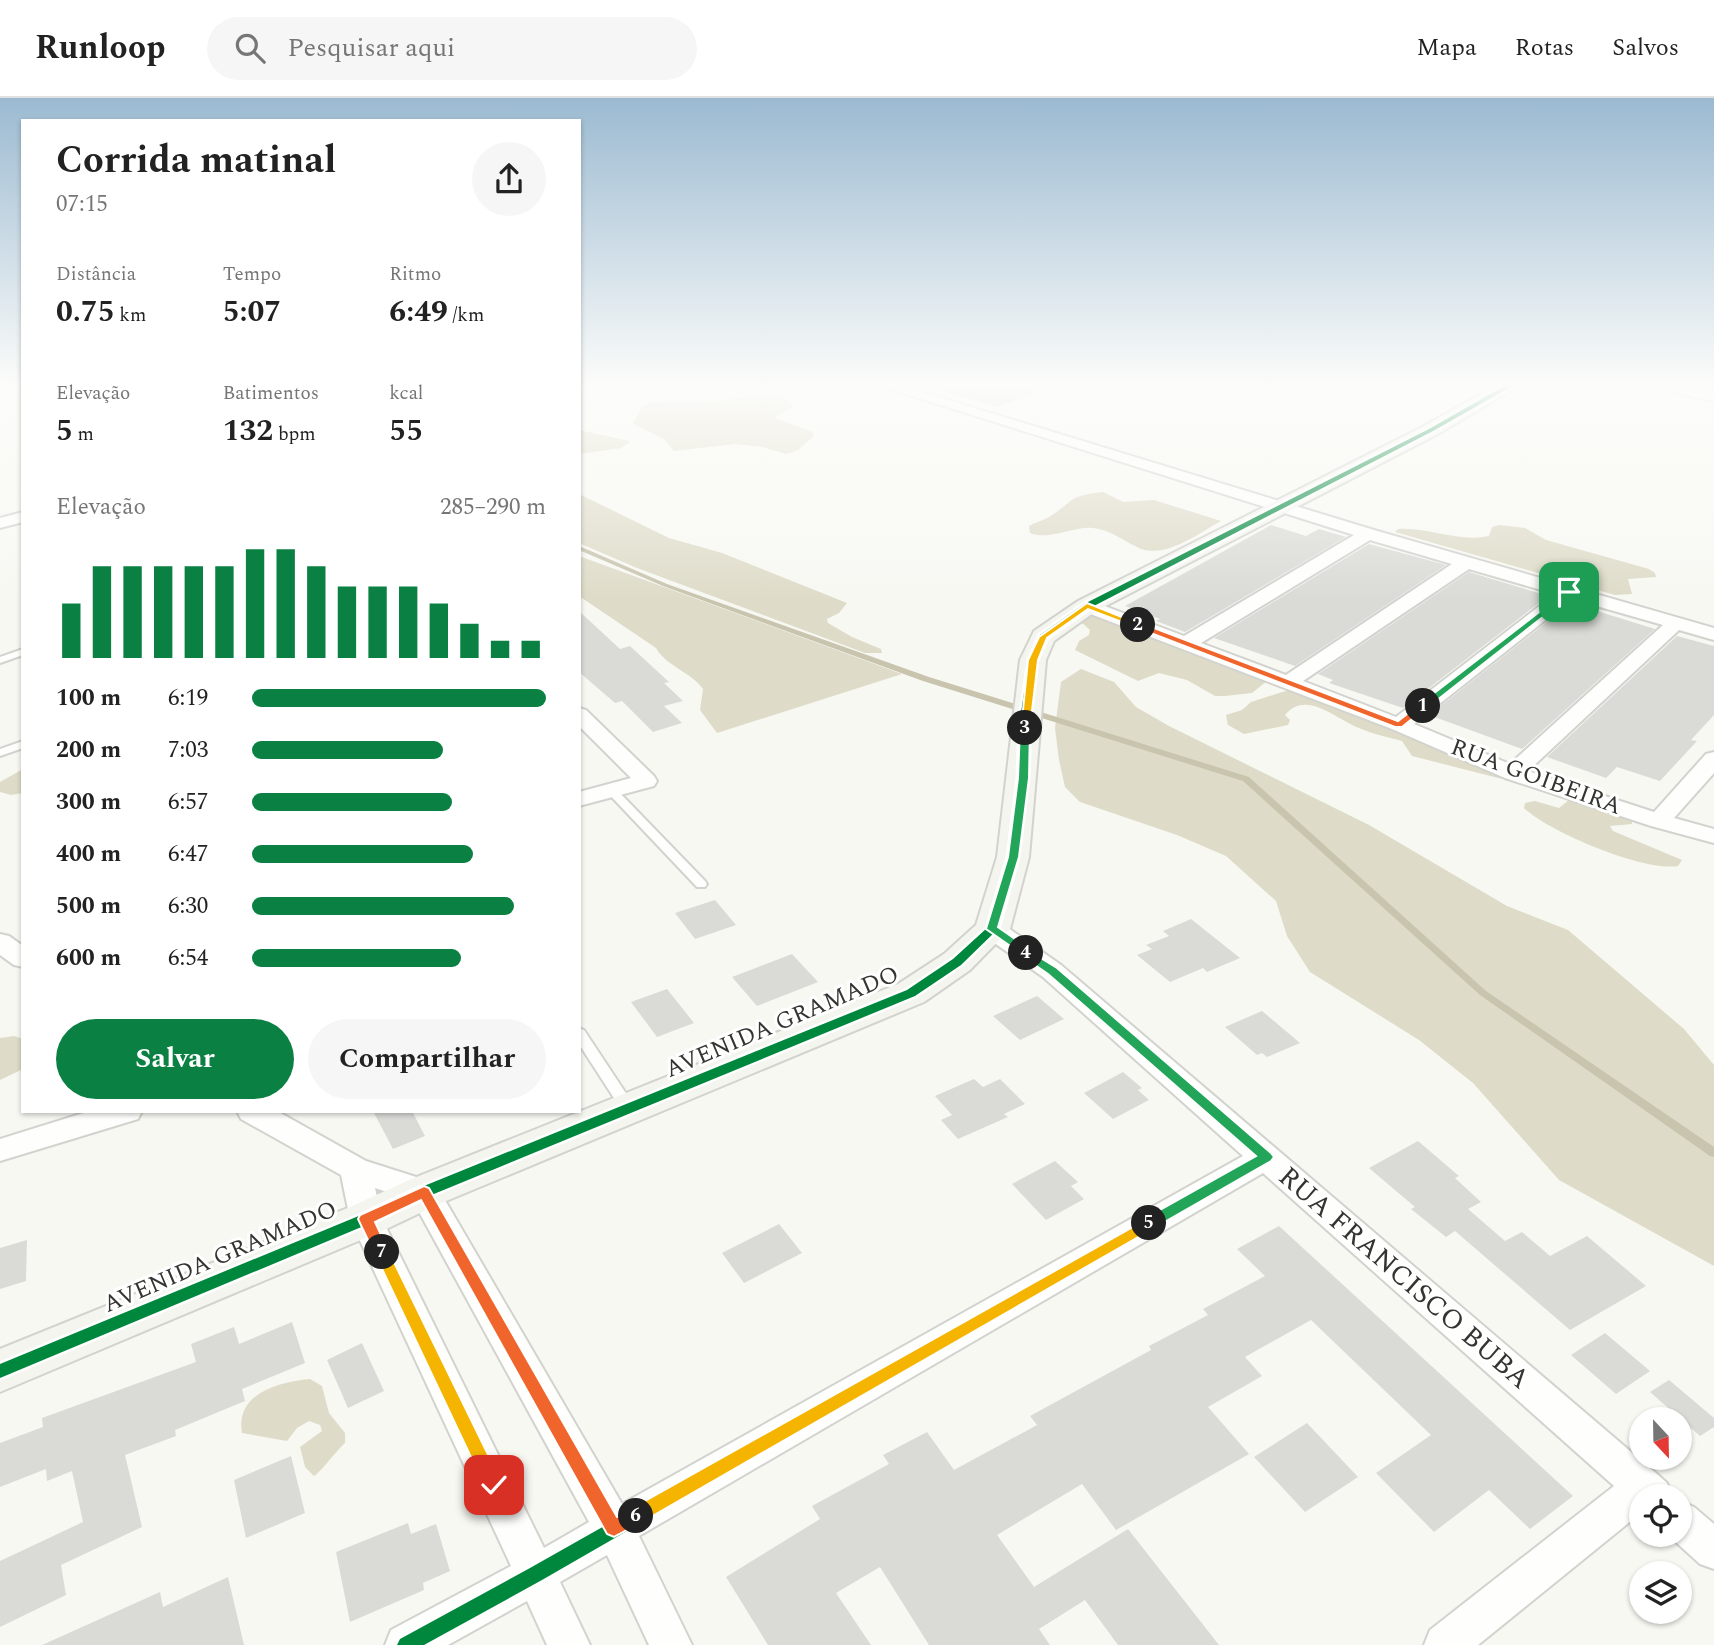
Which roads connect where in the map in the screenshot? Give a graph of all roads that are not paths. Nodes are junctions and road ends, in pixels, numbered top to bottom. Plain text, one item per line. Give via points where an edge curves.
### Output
1 (1119, 456) edge
2 (1377, 456) edge
3 (1284, 506) junction
4 (21, 518) edge
5 (0, 523) edge
6 (1368, 534) junction
7 (1467, 562) junction
8 (1569, 592) junction
9 (1087, 606) junction
10 (1676, 623) junction
11 (1714, 634) edge
12 (1187, 643) junction
13 (21, 653) edge
14 (0, 660) edge
15 (1287, 683) junction
16 (581, 716) edge
17 (1399, 725) junction
18 (21, 745) edge
19 (0, 753) edge
20 (1714, 759) edge
21 (1513, 772) junction
22 (611, 790) junction
23 (581, 798) edge
24 (1659, 821) junction
25 (1714, 836) edge
26 (701, 884) dead end
27 (992, 929) junction
28 (581, 1036) edge
29 (628, 1109) junction
30 (120, 1113) edge
31 (256, 1113) edge
32 (0, 1150) edge
33 (1266, 1157) junction
34 (355, 1170) junction
35 (424, 1192) junction
36 (366, 1219) junction
37 (0, 1371) edge
38 (1639, 1484) edge
39 (1629, 1506) edge
40 (614, 1528) junction
41 (1692, 1531) edge
42 (1714, 1550) edge
43 (536, 1574) junction
44 (406, 1645) edge
45 (569, 1645) edge
46 (671, 1645) edge
47 (1445, 1645) edge

1 - 3 street
2 - 3 street
3 - 6 street
3 - 9 street
4 - 5 street
6 - 7 street
6 - 12 street
7 - 8 street
7 - 15 street
8 - 10 street
8 - 17 street
9 - 12 street, RUA GOIBEIRA
9 - 27 street via 1043,637 1033,660 1013,857
10 - 11 street
10 - 21 street
12 - 15 street, RUA GOIBEIRA
13 - 14 lane
15 - 17 street, RUA GOIBEIRA
16 - 22 street via 646,781
17 - 21 street, RUA GOIBEIRA
18 - 19 lane
20 - 24 street
21 - 24 street, RUA GOIBEIRA
22 - 23 street
22 - 26 lane
24 - 25 street, RUA GOIBEIRA
27 - 29 street, AVENIDA GRAMADO via 957,962 911,993
27 - 33 street, RUA FRANCISCO BUBA via 1052,971
28 - 29 lane
29 - 35 street, AVENIDA GRAMADO
30 - 32 street
31 - 34 street
33 - 38 street, RUA FRANCISCO BUBA
33 - 40 street
34 - 35 street
34 - 36 street
35 - 36 street, AVENIDA GRAMADO
35 - 40 street
36 - 37 street, AVENIDA GRAMADO
36 - 43 street
39 - 47 street
40 - 43 street
40 - 46 street
41 - 42 street
43 - 44 street
43 - 45 street

